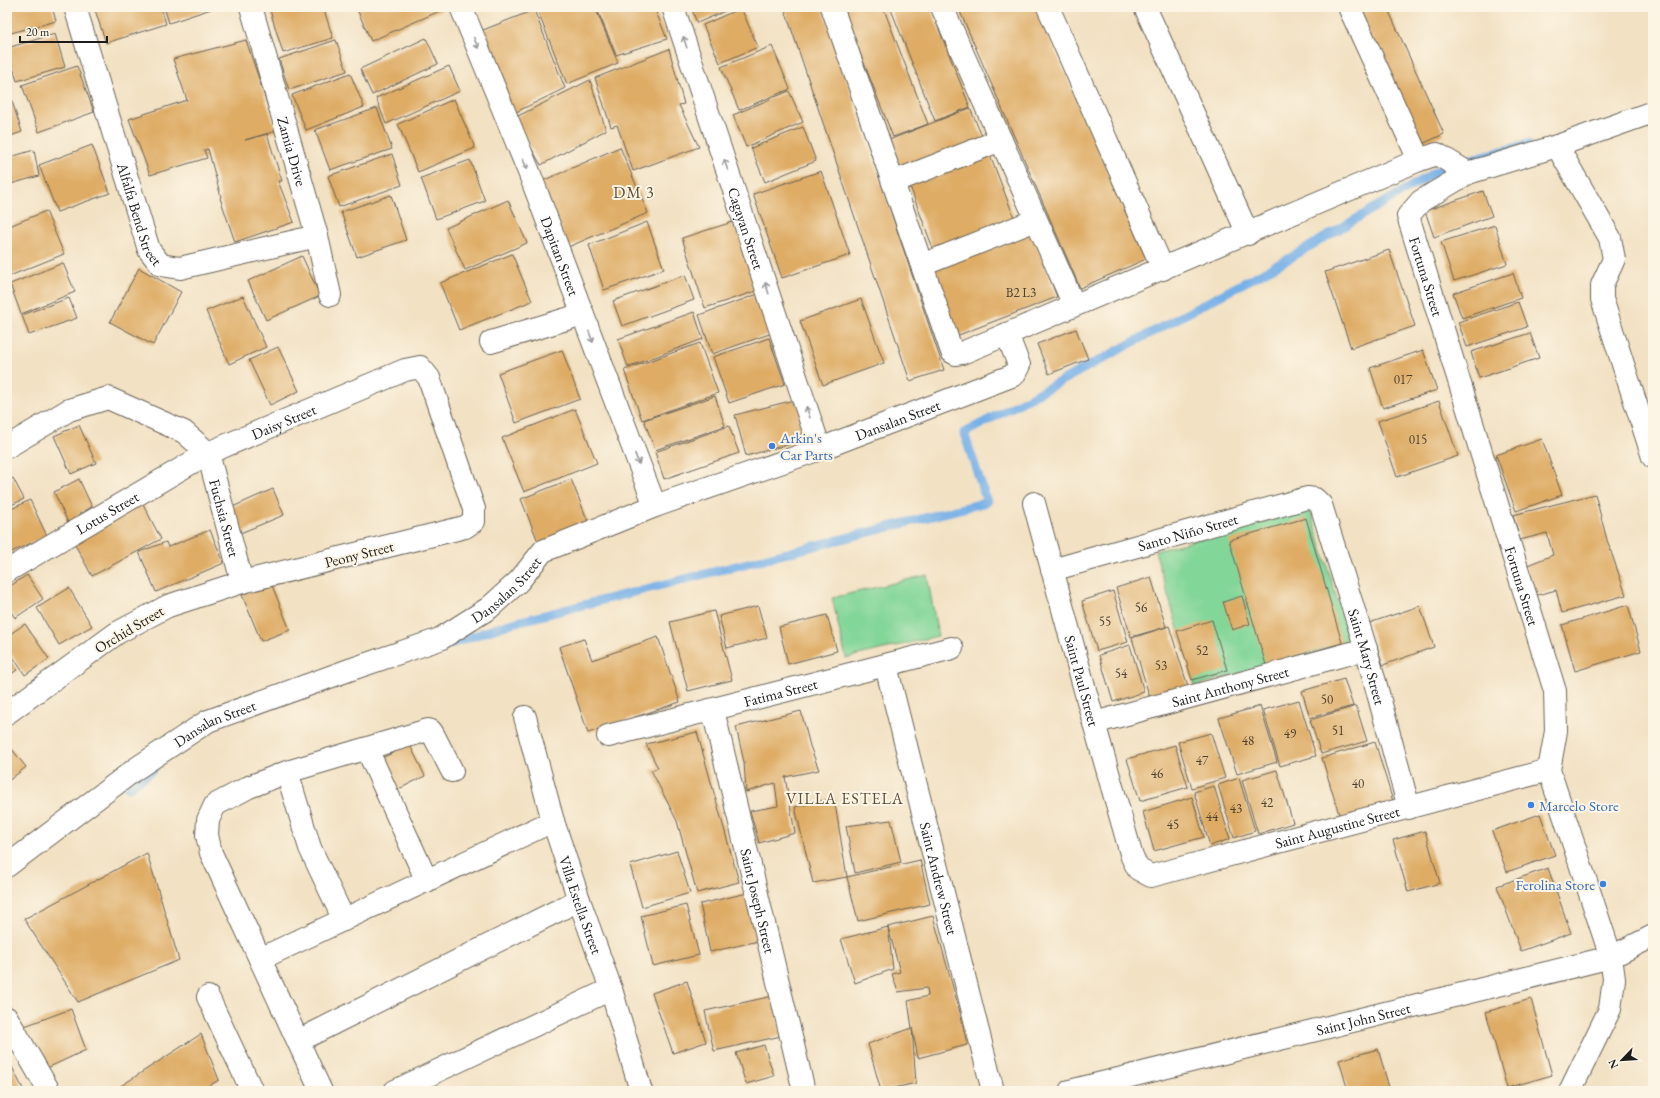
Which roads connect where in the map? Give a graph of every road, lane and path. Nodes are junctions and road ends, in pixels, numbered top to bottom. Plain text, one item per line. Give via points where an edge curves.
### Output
1 (75, 7) edge
2 (251, 7) edge
3 (461, 7) edge
4 (673, 7) edge
5 (832, 7) edge
6 (942, 7) edge
7 (1048, 7) edge
8 (1145, 7) edge
9 (1349, 7) edge
10 (1653, 112) edge
11 (1001, 140) junction
12 (1557, 146) junction
13 (1418, 160) junction
14 (1468, 173) junction
15 (893, 182) junction
16 (1036, 220) junction
17 (1248, 234) junction
18 (317, 236) junction
19 (922, 265) junction
20 (1163, 269) junction
21 (330, 295) dead end
22 (1074, 306) junction
23 (583, 314) junction
24 (1007, 334) junction
25 (491, 342) dead end
26 (7, 447) edge
27 (820, 449) junction
28 (208, 453) junction
29 (1653, 457) edge
30 (1034, 503) dead end
31 (1321, 505) joint
32 (655, 506) junction
33 (474, 521) joint
34 (1052, 570) junction
35 (7, 571) edge
36 (242, 582) junction
37 (952, 648) dead end
38 (1366, 649) junction
39 (886, 666) junction
40 (713, 710) junction
41 (7, 713) edge
42 (525, 717) dead end
43 (1094, 723) junction
44 (608, 736) dead end
45 (367, 749) junction
46 (1549, 770) junction
47 (452, 771) dead end
48 (287, 772) junction
49 (1409, 808) junction
50 (553, 820) junction
51 (1132, 857) joint
52 (7, 866) edge
53 (427, 881) junction
54 (579, 900) junction
55 (344, 920) junction
56 (1653, 936) edge
57 (1611, 957) junction
58 (260, 959) junction
59 (611, 989) junction
60 (208, 997) dead end
61 (7, 1018) edge
62 (298, 1041) junction
63 (48, 1091) edge
64 (252, 1091) edge
65 (321, 1091) edge
66 (395, 1091) edge
67 (641, 1091) edge
68 (804, 1091) edge
69 (993, 1091) edge
70 (1070, 1091) edge
71 (1570, 1091) edge

1 - 18 street, Alfalfa Bend Street via 149,250 161,265 180,268
2 - 18 street, Zamia Drive
3 -> 23 street, Dapitan Street
27 -> 4 street, Cagayan Street
5 - 15 street
6 - 11 street
7 - 20 street
8 - 17 street
9 - 13 street
10 - 12 street
11 - 15 street
11 - 16 street
12 - 14 street
12 - 29 street via 1610,238 1614,259 1602,285 1602,299
13 - 14 street via 1438,154
13 - 17 street
14 - 46 street, Fortuna Street via 1421,201 1408,216 1555,690 1556,731
15 - 19 street
16 - 19 street
16 - 22 street
17 - 20 street
18 - 21 street, Zamia Drive
19 - 24 street via 952,352 962,353
20 - 22 street
22 - 24 street
23 - 25 street
23 -> 32 street, Dapitan Street
24 - 27 street, Dansalan Street via 1019,365 1014,375
26 - 28 street via 69,410 108,398 184,432
27 - 32 street, Dansalan Street
28 - 33 street, Daisy Street via 405,370 420,367 429,378 474,509
28 - 35 street, Lotus Street
28 - 36 street, Fuchsia Street
30 - 34 street, Saint Paul Street
31 - 34 street, Santo Niño Street via 1315,499 1307,498
31 - 38 street, Saint Mary Street
32 - 52 street, Dansalan Street via 543,551 519,581 489,608 440,639 208,721 137,768
33 - 36 street, Peony Street via 465,527
34 - 43 street, Saint Paul Street
36 - 41 street, Orchid Street via 168,606 117,633
37 - 39 street, Fatima Street
38 - 43 street, Saint Anthony Street
38 - 49 street, Saint Mary Street
39 - 40 street, Fatima Street
39 - 69 street, Saint Andrew Street
40 - 44 street, Fatima Street
40 - 68 street, Saint Joseph Street
42 - 50 street, Villa Estella Street
43 - 51 street, Saint Paul Street
45 - 47 street via 428,730 432,731
45 - 48 street
45 - 53 street
46 - 49 street, Saint Augustine Street
46 - 57 street, Fortuna Street
48 - 55 street via 310,848
48 - 58 street via 249,787 215,805 208,820 207,835 211,853
49 - 51 street, Saint Augustine Street via 1151,876 1138,869
50 - 53 street
50 - 54 street, Villa Estella Street
53 - 55 street
54 - 59 street, Villa Estella Street
54 - 62 street
55 - 58 street
56 - 57 street, Saint John Street
57 - 70 street, Saint John Street
57 - 71 street, Fortuna Street via 1614,980 1610,1009
58 - 62 street
59 - 66 street
59 - 67 street, Villa Estella Street
60 - 64 street
61 - 63 street
62 - 65 street

